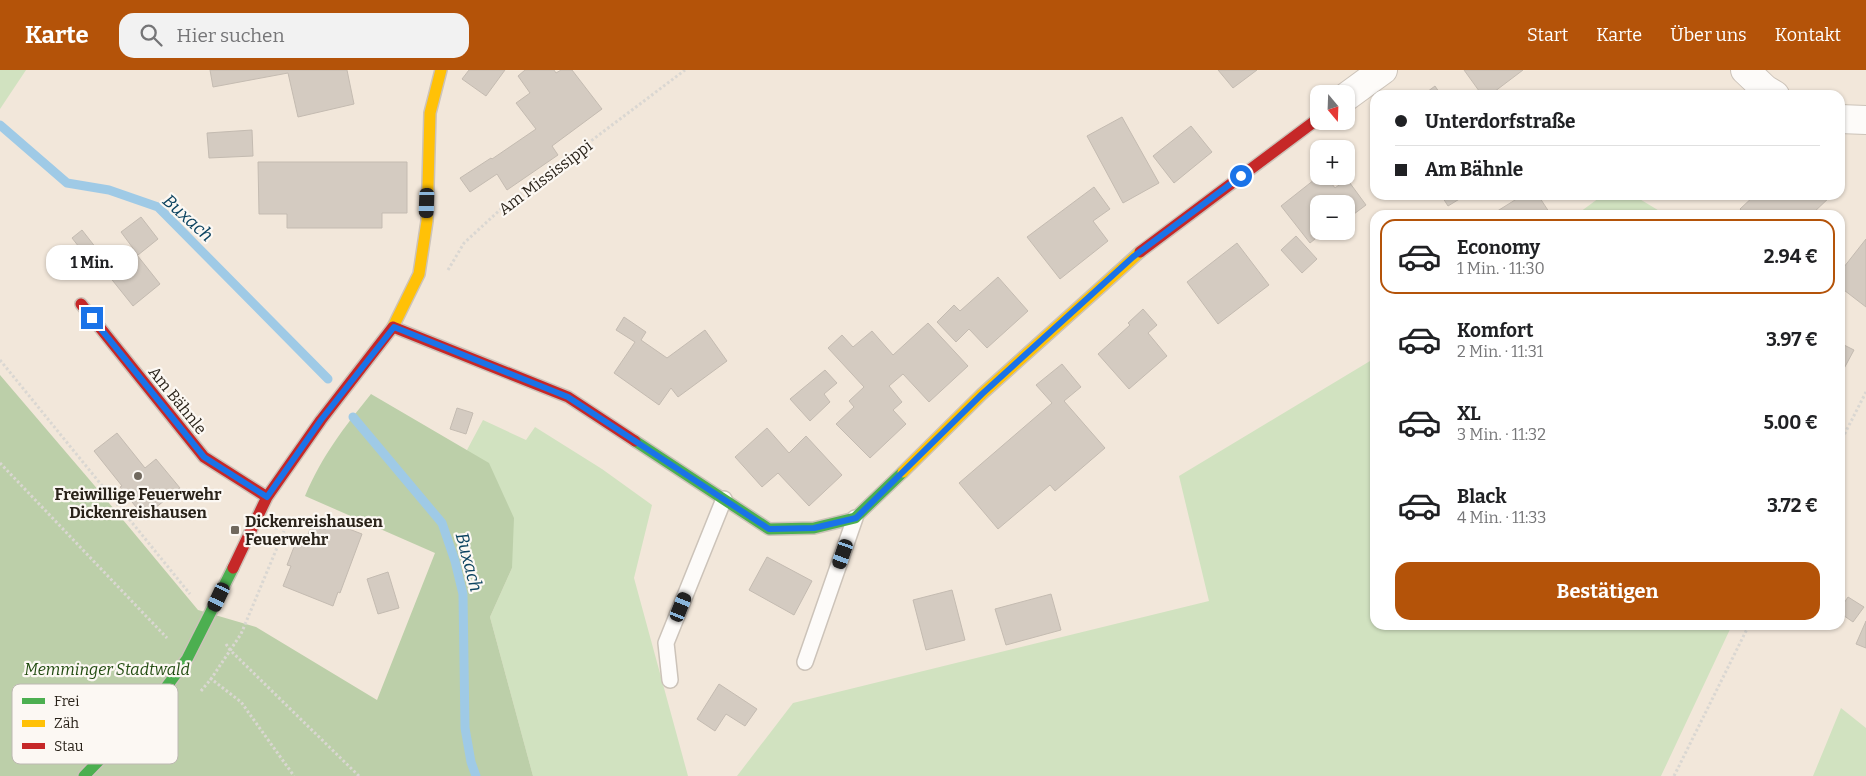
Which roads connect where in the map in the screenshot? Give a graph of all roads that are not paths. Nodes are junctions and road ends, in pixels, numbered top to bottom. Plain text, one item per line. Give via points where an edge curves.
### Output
1 (441, 70) edge
2 (1383, 70) edge
3 (1745, 70) edge
4 (1355, 90) edge
5 (1767, 90) edge
6 (1845, 119) edge
7 (1866, 120) edge
8 (1310, 125) edge
9 (81, 304) dead end
10 (394, 327) junction
11 (267, 497) junction
12 (724, 499) junction
13 (856, 518) junction
14 (805, 662) dead end
15 (670, 680) dead end
16 (169, 684) edge
17 (96, 764) edge
18 (84, 776) edge

1 - 10 street via 430,113 427,221 419,274
2 - 4 street
3 - 5 street
6 - 7 street
8 - 13 street via 1133,257 982,394
9 - 11 street, Am Bähnle via 204,457
10 - 11 street via 321,420
10 - 12 street via 568,397
11 - 16 street via 187,659
12 - 13 street via 769,529 814,528
12 - 15 lane via 666,643
13 - 14 lane
17 - 18 street

